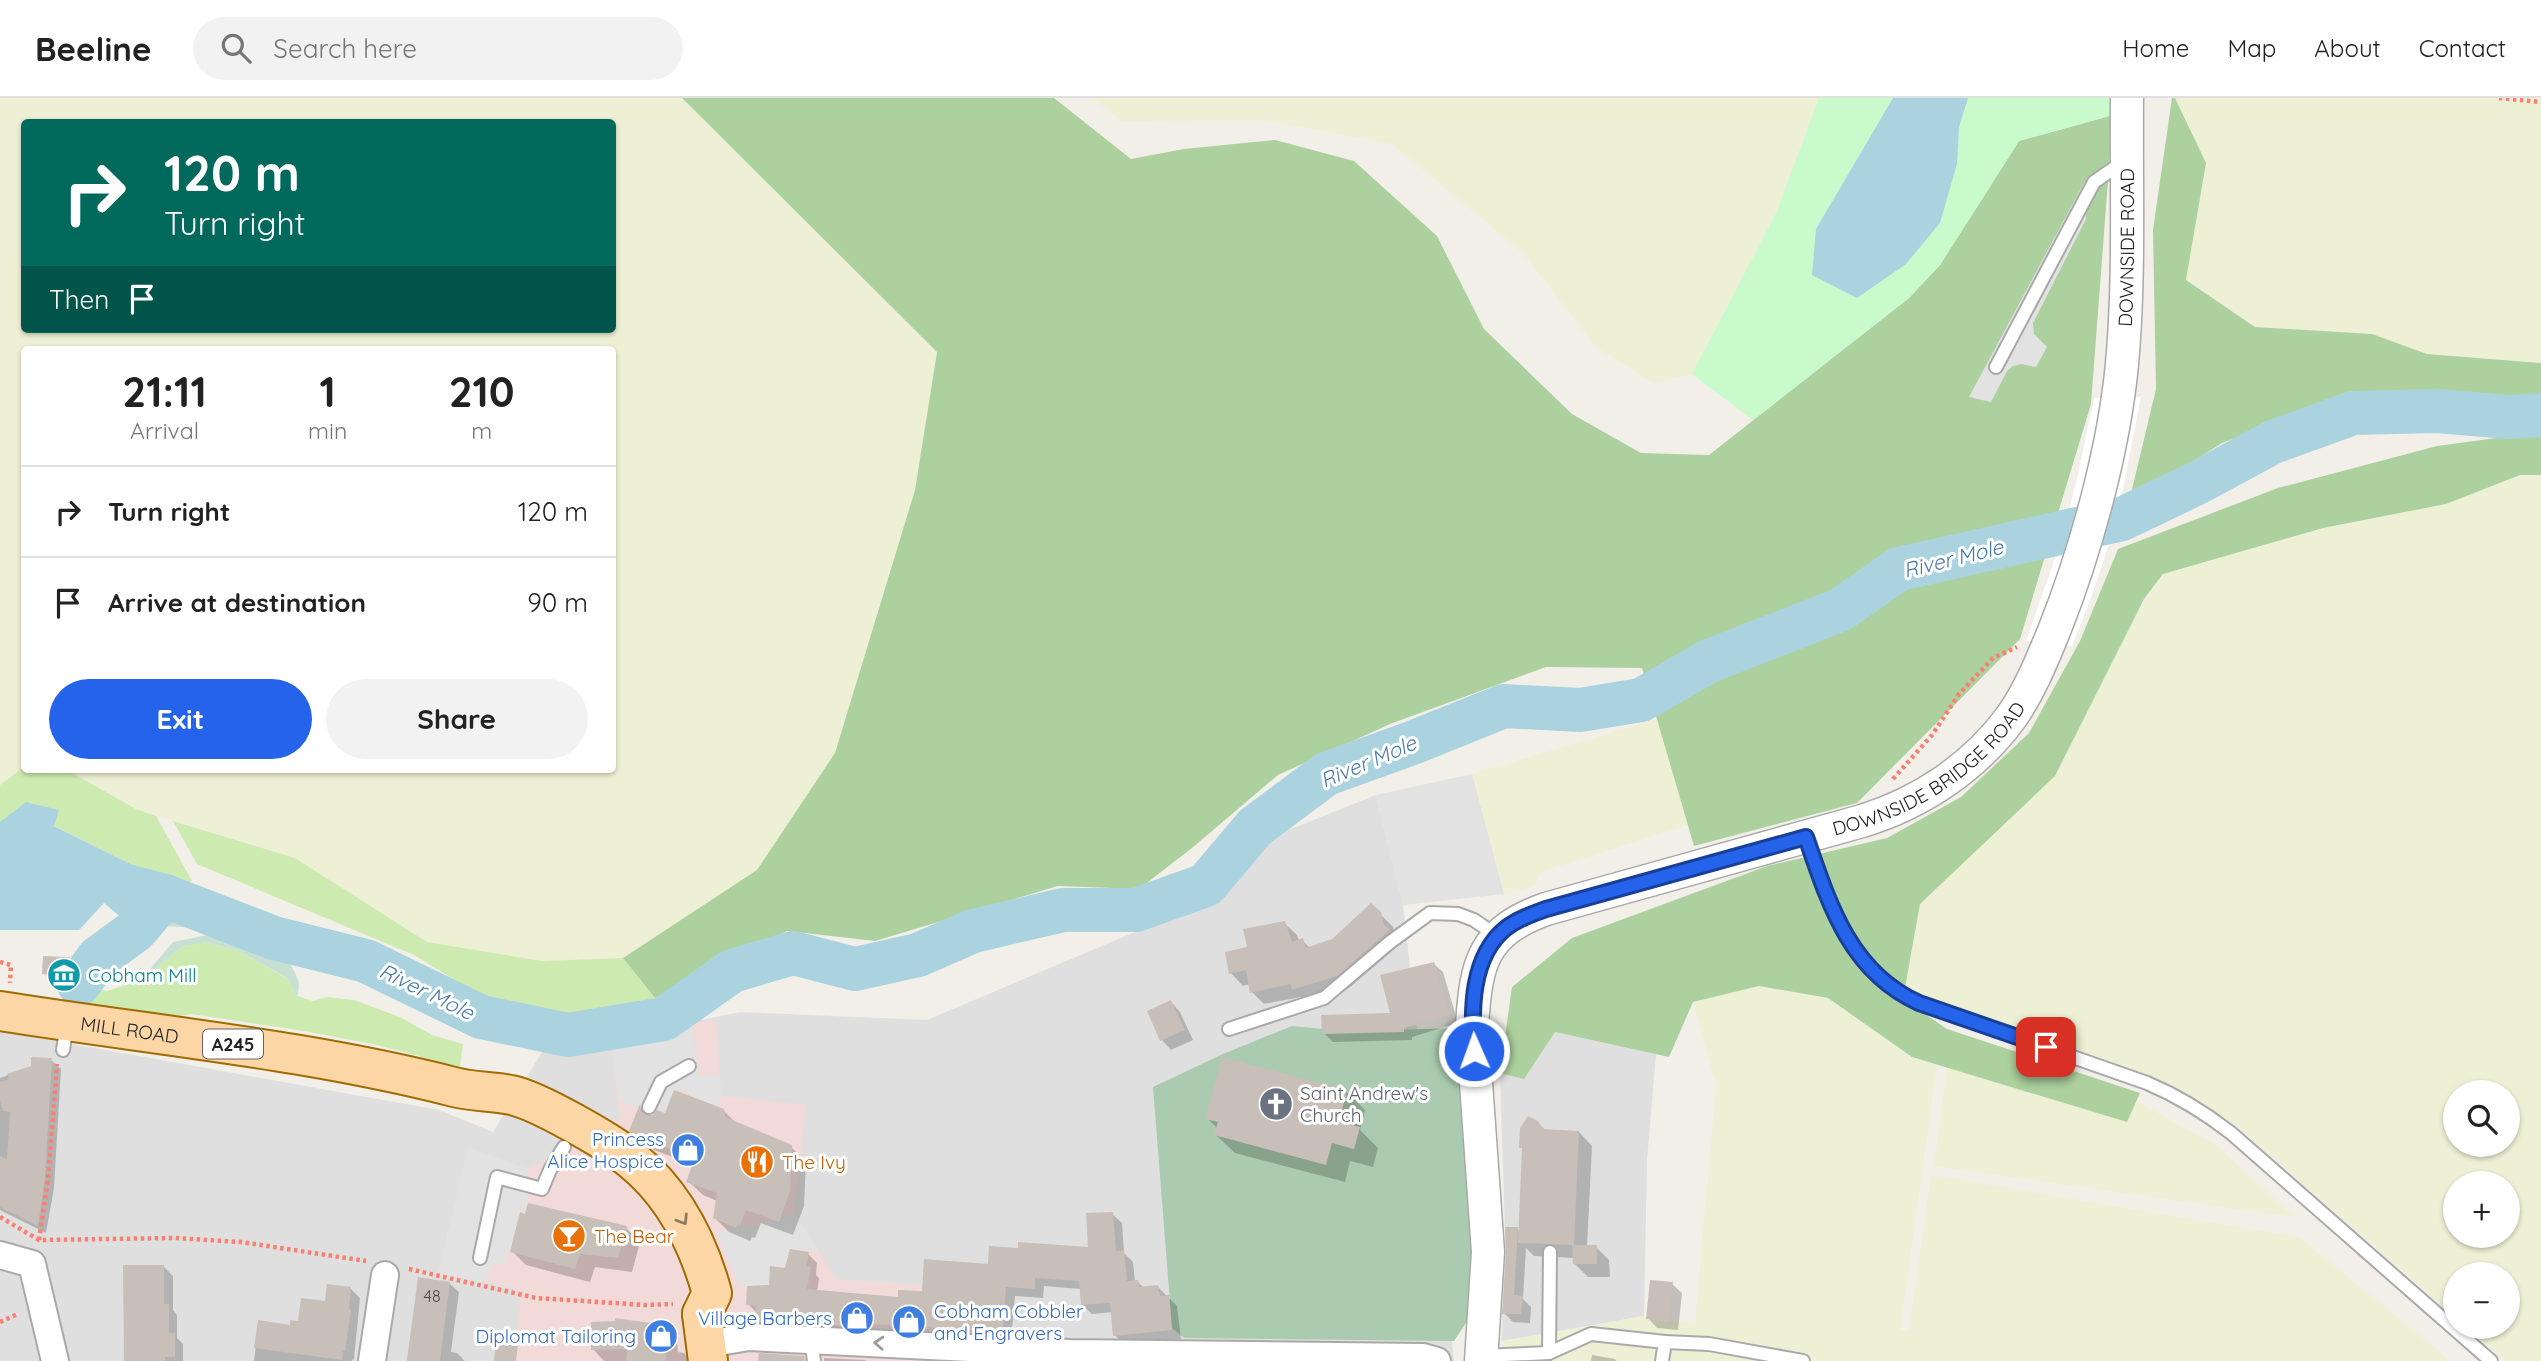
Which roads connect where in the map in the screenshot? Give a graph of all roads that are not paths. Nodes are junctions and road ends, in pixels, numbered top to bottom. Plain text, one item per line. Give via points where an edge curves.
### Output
1 (2127, 98) edge
2 (2126, 160) junction
3 (1996, 367) dead end
4 (2118, 397) joint
5 (1806, 837) junction
6 (1497, 936) junction
7 (4, 1002) edge
8 (1229, 1029) dead end
9 (689, 1066) dead end
10 (464, 1090) junction
11 (649, 1107) dead end
12 (565, 1147) junction
13 (1550, 1251) dead end
14 (0, 1255) edge
15 (480, 1258) dead end
16 (385, 1275) dead end
17 (706, 1340) edge
18 (1665, 1342) junction
19 (812, 1350) edge
20 (1549, 1353) junction
21 (1481, 1358) edge
22 (55, 1361) edge
23 (372, 1361) edge
24 (1437, 1361) edge
25 (1662, 1361) edge
26 (1803, 1361) edge
27 (2491, 1361) edge

1 - 2 street, DOWNSIDE ROAD
2 - 3 lane via 2094,182
2 - 4 street, DOWNSIDE ROAD via 2124,330
4 - 5 street, DOWNSIDE BRIDGE ROAD via 2100,485 2066,601 2031,686 2012,716 1958,771 1905,806
5 - 6 street, DOWNSIDE BRIDGE ROAD via 1546,909
5 - 27 lane via 1842,927 1858,954 1900,995 2147,1083 2198,1108
6 - 8 lane via 1458,914 1430,913 1324,998
6 - 21 street, DOWNSIDE BRIDGE ROAD via 1481,964 1472,1026 1488,1252
7 - 10 main road, MILL ROAD / A245 via 65,1035 265,1049 386,1069
9 - 11 lane via 661,1082
10 - 12 main road, A245
10 -> 17 main road, A245 via 514,1095 630,1152 673,1205 699,1249 712,1293
12 - 15 lane via 542,1189 497,1177
12 - 17 main road, A245 via 620,1183 653,1219 670,1249
13 - 20 lane
14 - 22 street via 35,1252
16 - 23 street
17 - 19 street via 750,1337
18 - 20 lane via 1591,1334
18 - 25 lane
18 - 26 lane via 1709,1344
24 -> 19 street via 1423,1357
20 - 21 lane

